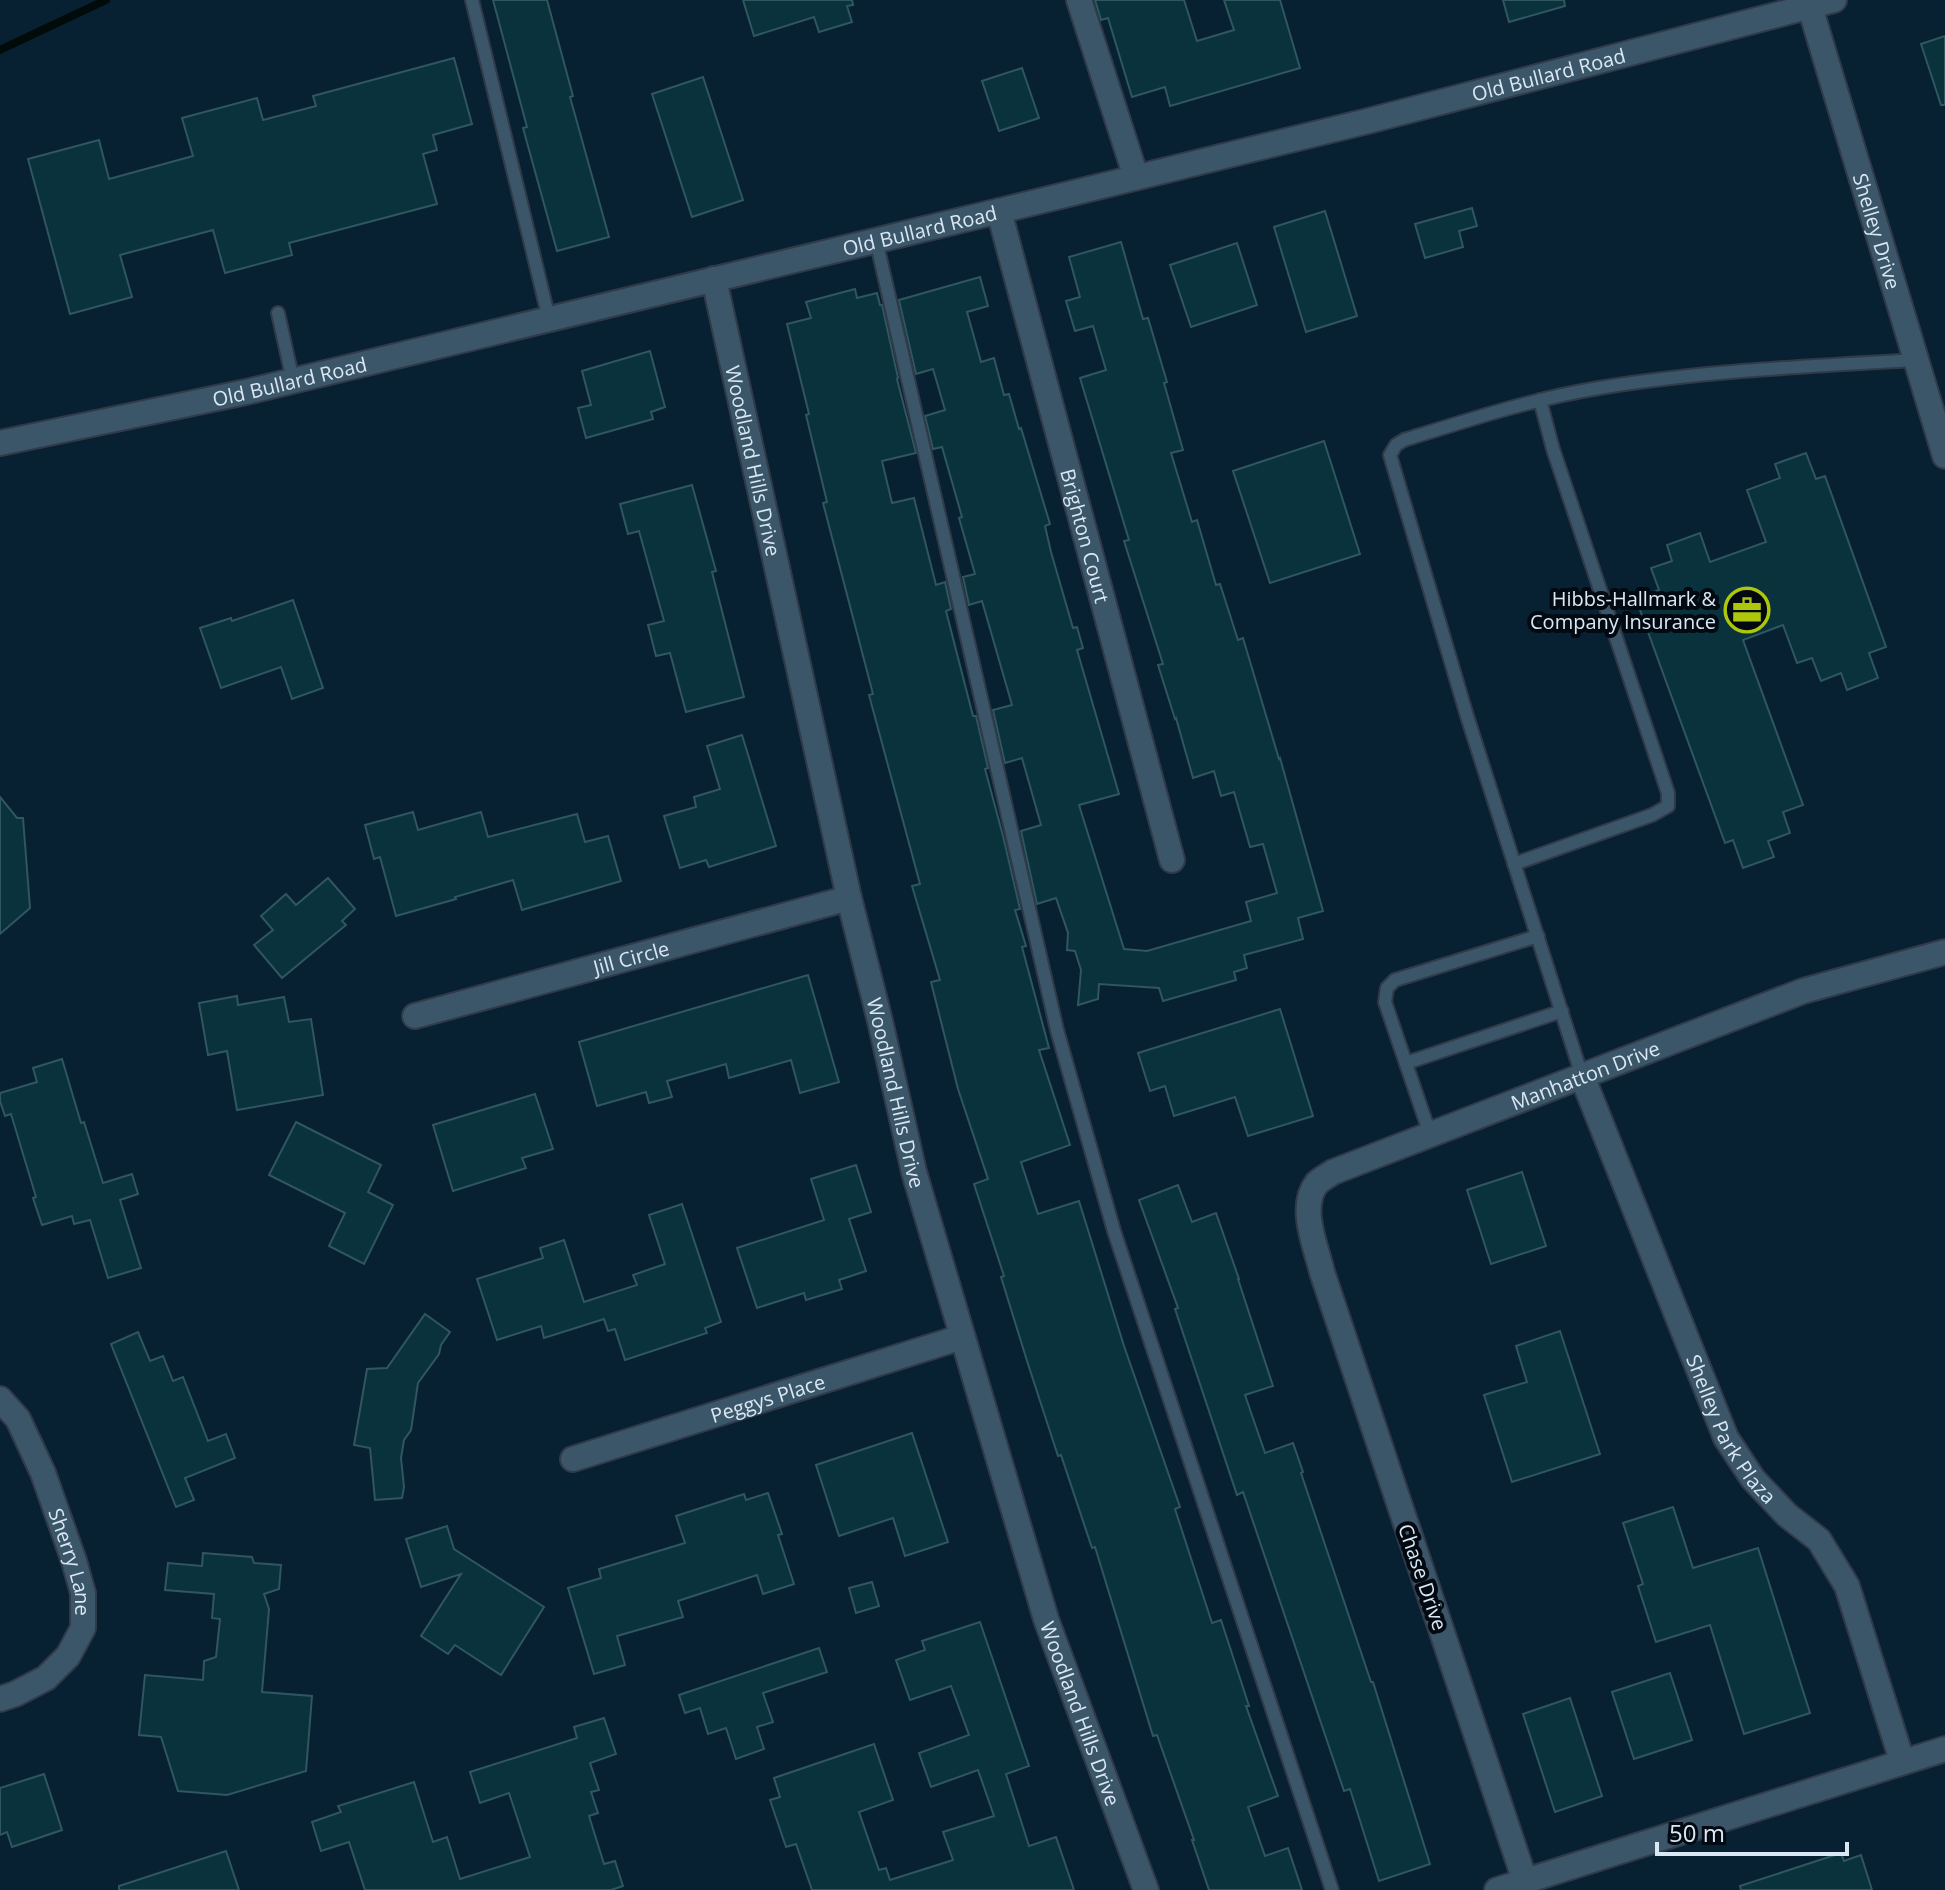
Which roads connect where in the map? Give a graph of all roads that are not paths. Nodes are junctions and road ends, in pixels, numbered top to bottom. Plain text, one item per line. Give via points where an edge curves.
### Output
1 (472, 0) edge
2 (1079, 0) edge
3 (1834, 0) edge
4 (1810, 7) junction
5 (1136, 177) junction
6 (999, 211) junction
7 (876, 240) junction
8 (714, 279) junction
9 (278, 313) dead end
10 (549, 319) junction
11 (1916, 360) junction
12 (293, 381) junction
13 (1540, 400) junction
14 (0, 443) edge
15 (1945, 456) edge
16 (1172, 860) dead end
17 (1514, 864) junction
18 (849, 898) junction
19 (1538, 936) junction
20 (1945, 952) edge
21 (1562, 1011) junction
22 (415, 1016) dead end
23 (1406, 1063) junction
24 (1582, 1076) junction
25 (1430, 1134) junction
26 (1322, 1272) joint
27 (962, 1337) junction
28 (0, 1399) edge
29 (573, 1459) dead end
30 (0, 1699) edge
31 (1945, 1749) edge
32 (1902, 1761) junction
33 (1525, 1881) junction
34 (1146, 1890) edge
35 (1332, 1890) edge
36 (1497, 1890) edge

1 - 10 lane
2 - 5 street
3 - 4 street, Old Bullard Road
4 - 5 street, Old Bullard Road via 1760,14 1368,121
4 - 11 street, Shelley Drive
5 - 6 street, Old Bullard Road
6 - 7 street, Old Bullard Road
6 - 16 street, Brighton Court
7 - 8 street, Old Bullard Road
7 - 35 lane via 1057,1030 1114,1231
8 - 10 street, Old Bullard Road
8 - 18 street, Woodland Hills Drive
9 - 12 lane
10 - 12 street, Old Bullard Road
11 - 13 lane via 1673,377
11 - 15 street, Shelley Drive
12 - 14 street, Old Bullard Road
13 - 17 lane via 1404,440 1390,455
13 - 17 lane via 1668,806
17 - 19 lane
18 - 22 street, Jill Circle
18 - 27 street, Woodland Hills Drive via 914,1172
19 - 21 lane
19 - 23 lane via 1395,980 1385,1002
20 - 24 street, Manhatton Drive via 1803,991
21 - 23 lane
21 - 24 lane
23 - 25 lane
24 - 25 street, Manhatton Drive
24 - 32 street, Shelley Park Plaza via 1726,1438 1753,1479 1819,1540 1847,1586
25 - 26 street, Manhatton Drive via 1333,1172 1318,1183 1309,1200 1309,1219
26 - 33 street, Chase Drive
27 - 29 street, Peggys Place
27 - 34 street, Woodland Hills Drive via 1046,1619
28 - 30 street, Sherry Lane via 18,1419 43,1473 83,1593 83,1628 68,1656 46,1678
31 - 32 street
32 - 33 street
33 - 36 street

